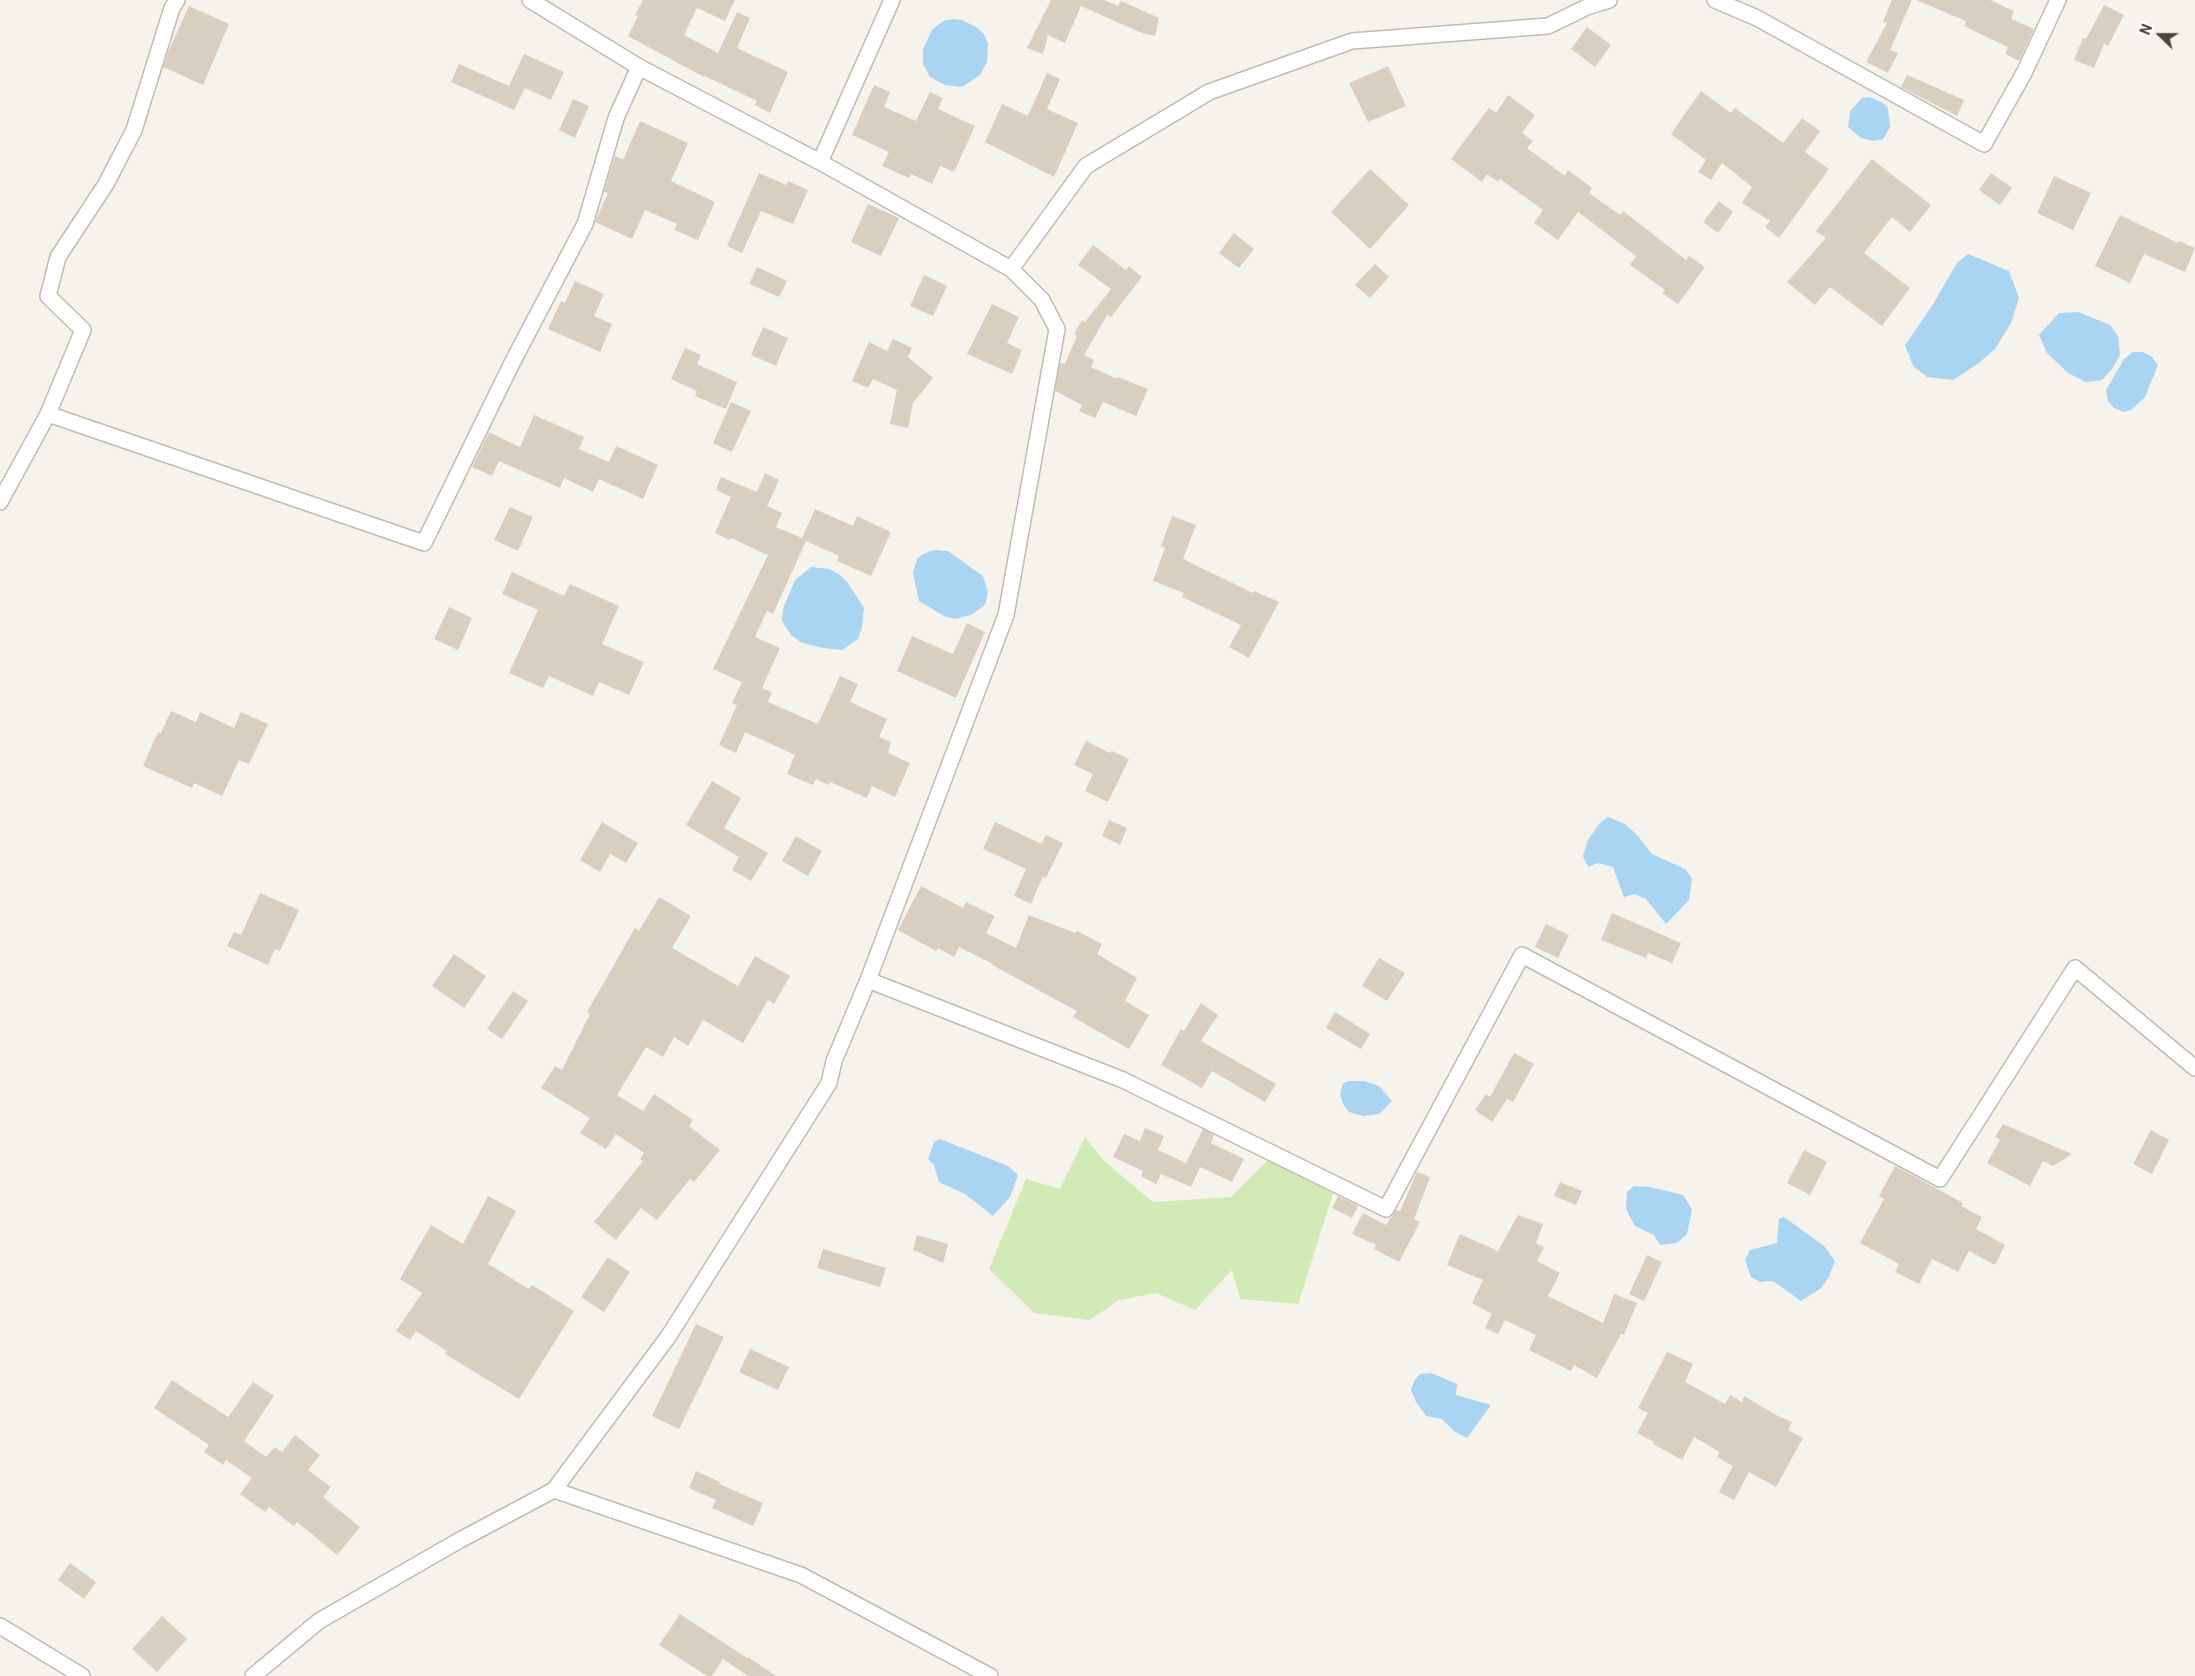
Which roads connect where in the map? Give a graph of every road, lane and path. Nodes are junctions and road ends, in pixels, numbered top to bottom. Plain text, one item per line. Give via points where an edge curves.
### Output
1 (177, 0) edge
2 (530, 0) edge
3 (892, 0) edge
4 (1609, 0) edge
5 (1716, 0) edge
6 (2058, 0) edge
7 (639, 67) junction
8 (820, 162) junction
9 (1011, 269) junction
10 (48, 414) junction
11 (0, 502) edge
12 (868, 980) junction
13 (2195, 1068) edge
14 (554, 1490) junction
15 (0, 1626) edge
16 (987, 1675) edge
17 (82, 1676) edge
18 (253, 1676) edge

1 - 10 street via 169,16 134,130 106,184 58,257 48,296 83,330
2 - 7 street
3 - 8 street
4 - 9 street via 1548,26 1352,41 1209,92 1086,166
5 - 6 street via 1758,18 1984,144 2024,74
7 - 8 street
7 - 10 street via 616,118 584,224 424,543
8 - 9 street
9 - 12 street via 1042,300 1058,329 1006,615
10 - 11 street
12 - 13 street via 1123,1080 1386,1210 1522,955 1940,1179 2075,968
12 - 14 street via 834,1061 829,1083 668,1337
14 - 16 street via 800,1575
14 - 18 street via 319,1621
15 - 17 street

